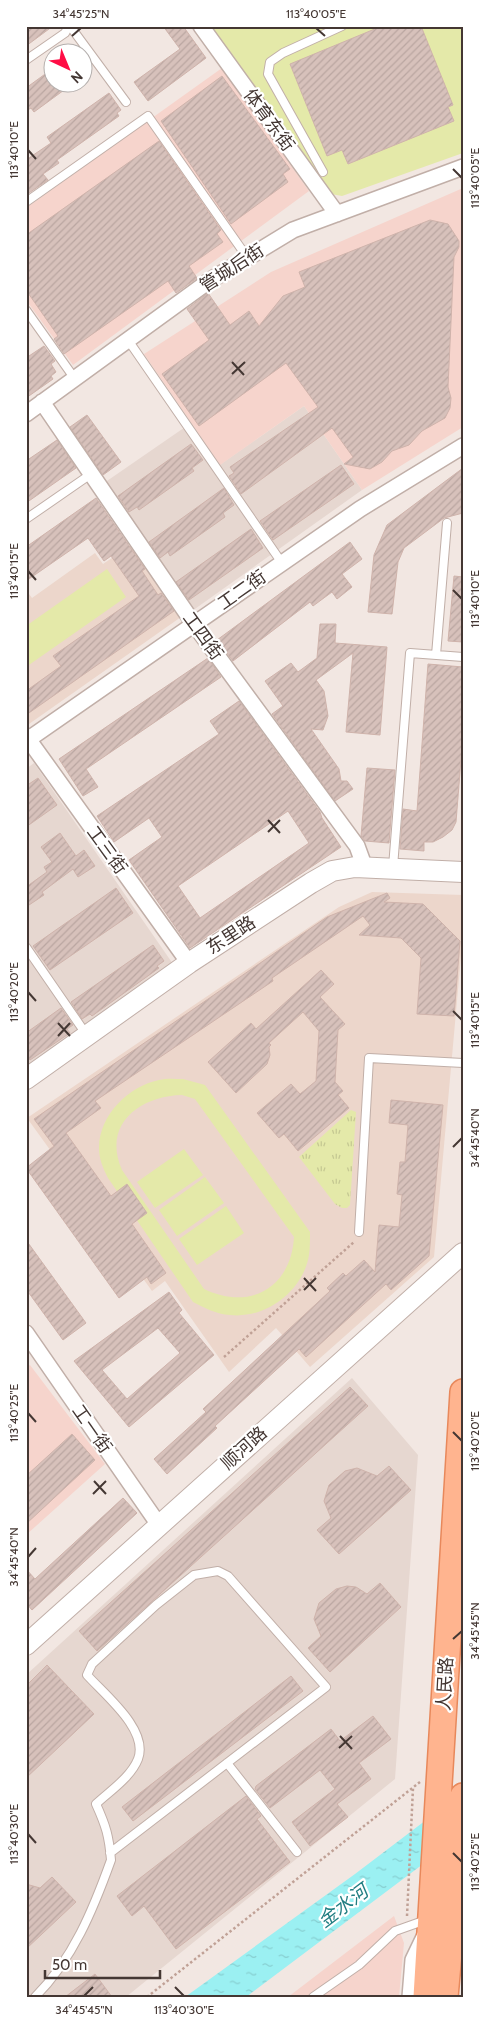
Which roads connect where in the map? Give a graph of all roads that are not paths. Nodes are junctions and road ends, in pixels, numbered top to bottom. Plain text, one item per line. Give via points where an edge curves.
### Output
1 (70, 26) edge
2 (201, 26) edge
3 (342, 26) edge
4 (26, 60) edge
5 (126, 102) dead end
6 (463, 167) edge
7 (323, 172) dead end
8 (26, 202) edge
9 (337, 214) junction
10 (246, 257) junction
11 (26, 310) edge
12 (128, 340) junction
13 (75, 379) junction
14 (42, 402) junction
15 (26, 414) edge
16 (463, 446) edge
17 (91, 474) junction
18 (26, 519) edge
19 (447, 523) dead end
20 (282, 562) junction
21 (194, 624) junction
22 (436, 655) junction
23 (463, 657) edge
24 (27, 739) edge
25 (365, 868) junction
26 (393, 869) junction
27 (463, 872) edge
28 (26, 947) edge
29 (189, 963) junction
30 (87, 1036) junction
31 (463, 1063) edge
32 (26, 1079) edge
33 (359, 1232) road end
34 (463, 1253) edge
35 (26, 1333) edge
36 (463, 1392) edge
37 (159, 1525) junction
38 (26, 1644) edge
39 (228, 1763) junction
40 (463, 1796) edge
41 (296, 1852) dead end
42 (110, 1853) junction
43 (460, 1866) edge
44 (433, 1917) junction
45 (35, 1997) edge
46 (313, 1997) edge
47 (410, 1997) edge
48 (426, 1997) edge
49 (445, 1997) edge

1 - 4 lane
1 - 5 lane
2 - 9 street, 体育东街
3 - 7 lane via 282,53 270,62 268,74
6 - 9 street, 管城后街
8 - 10 lane via 148,116
9 - 10 street, 管城后街 via 293,230
10 - 12 street, 管城后街
11 - 13 lane
12 - 13 street, 管城后街
12 - 20 lane
13 - 14 street, 管城后街
14 - 15 street, 管城后街
14 - 17 street, 工四街
16 - 20 street, 工二街 via 360,508
17 - 18 lane
17 - 21 street, 工四街
19 - 22 lane
20 - 21 street, 工二街
21 - 24 street, 工二街
21 - 25 street, 工四街 via 356,846
22 - 23 lane
22 - 26 lane via 410,653
24 - 29 street, 工三街
25 - 26 street, 东里路
25 - 29 street, 东里路 via 332,871
26 - 27 street, 东里路
28 - 30 lane
29 - 30 street, 东里路
30 - 32 street, 东里路
31 - 33 lane via 369,1058
34 - 37 street, 顺河路
35 - 37 street, 工一街
36 - 44 main road, 人民路
37 - 38 street, 顺河路
39 - 41 lane
39 - 42 lane
39 - 42 lane via 326,1686 228,1576 218,1571 194,1575 156,1605 92,1664 87,1675 136,1728 140,1745 138,1760 125,1778 96,1804 109,1833
40 - 43 main road
42 - 45 lane via 111,1860 79,1936 63,1966
43 - 49 main road
44 - 46 lane via 395,1931 359,1965
44 - 47 street via 413,1960
44 - 48 main road, 人民路

